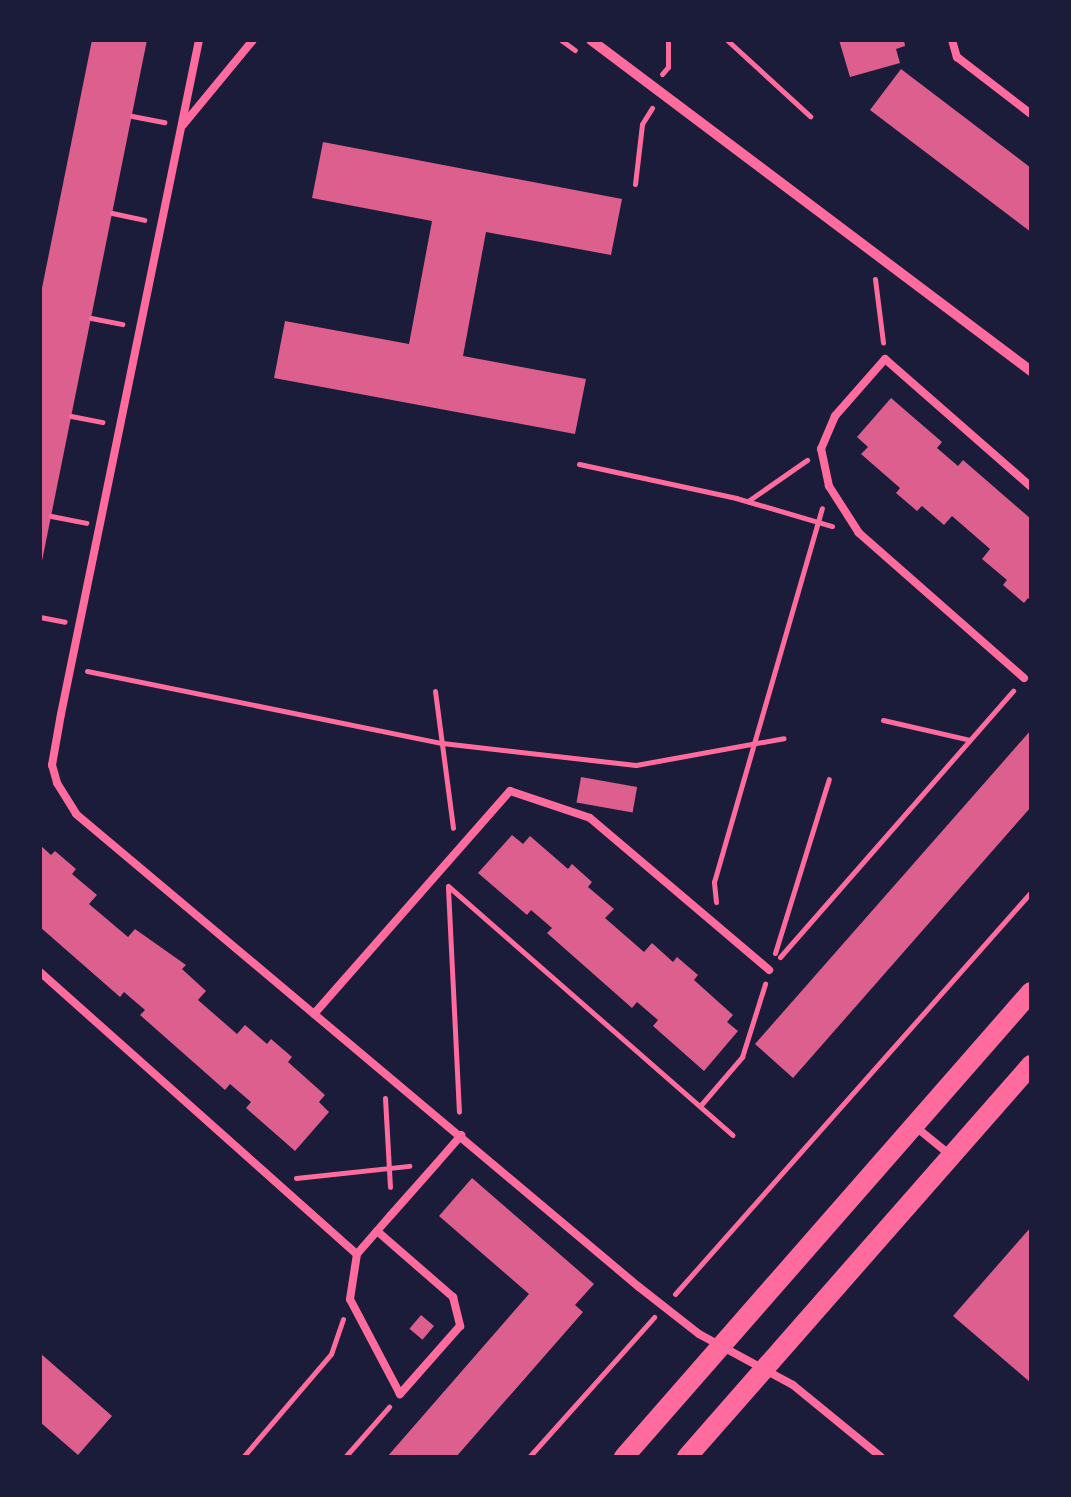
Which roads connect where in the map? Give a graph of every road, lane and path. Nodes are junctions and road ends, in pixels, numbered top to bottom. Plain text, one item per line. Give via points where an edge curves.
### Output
1 (199, 40) edge
2 (253, 40) edge
3 (591, 40) edge
4 (727, 40) edge
5 (952, 40) edge
6 (652, 108) dead end
7 (1031, 114) edge
8 (132, 116) dead end
9 (810, 116) dead end
10 (182, 126) junction
11 (634, 184) dead end
12 (112, 213) dead end
13 (162, 223) junction
14 (866, 247) junction
15 (91, 318) dead end
16 (140, 328) junction
17 (885, 359) junction
18 (1031, 371) edge
19 (71, 416) dead end
20 (119, 426) junction
21 (821, 449) junction
22 (579, 464) dead end
23 (829, 486) junction
24 (1031, 488) edge
25 (748, 502) junction
26 (51, 516) dead end
27 (818, 522) junction
28 (98, 526) junction
29 (859, 533) junction
30 (40, 617) edge
31 (78, 625) junction
32 (70, 668) junction
33 (1024, 678) joint
34 (434, 691) dead end
35 (883, 720) dead end
36 (784, 738) dead end
37 (970, 740) junction
38 (442, 743) junction
39 (754, 744) junction
40 (829, 779) dead end
41 (456, 850) junction
42 (435, 874) junction
43 (448, 885) junction
44 (1031, 892) edge
45 (719, 926) junction
46 (769, 970) junction
47 (40, 972) edge
48 (1031, 992) edge
49 (314, 1014) junction
50 (1031, 1065) edge
51 (384, 1072) junction
52 (700, 1106) junction
53 (914, 1126) junction
54 (732, 1134) dead end
55 (460, 1135) junction
56 (951, 1156) junction
57 (437, 1162) junction
58 (389, 1168) junction
59 (274, 1180) junction
60 (391, 1215) junction
61 (377, 1231) junction
62 (358, 1254) junction
63 (350, 1299) junction
64 (664, 1305) junction
65 (721, 1346) junction
66 (764, 1370) junction
67 (400, 1394) junction
68 (243, 1457) edge
69 (345, 1457) edge
70 (528, 1457) edge
71 (624, 1457) edge
72 (687, 1457) edge
73 (881, 1457) edge

1 - 10 lane
2 - 10 lane
3 - 14 street
4 - 9 path
5 - 7 lane via 957,57
6 - 11 path via 642,124
8 - 10 path
10 - 13 lane
12 - 13 path
13 - 16 lane
14 - 17 path
14 - 18 street
15 - 16 path
16 - 20 lane
17 - 21 lane via 835,416
17 - 24 lane
19 - 20 path
20 - 28 lane
21 - 23 lane
21 - 25 path
22 - 25 path
23 - 27 path
23 - 29 lane
25 - 27 path
26 - 28 path
27 - 29 path
27 - 39 path
28 - 31 lane
29 - 33 lane
30 - 31 path
31 - 32 lane
32 - 38 path
32 - 49 lane via 52,764 76,814
33 - 37 path
34 - 38 path
35 - 37 path
36 - 39 path
37 - 46 path
38 - 39 path via 636,765
38 - 41 path
39 - 45 path via 714,882
40 - 46 path
41 - 42 lane
41 - 45 lane via 510,791 590,818
42 - 43 path
42 - 49 lane
43 - 52 path
43 - 55 path
44 - 64 path
45 - 46 lane
46 - 52 path via 742,1057
47 - 59 lane
48 - 53 main road
49 - 51 lane
50 - 56 main road
51 - 55 lane
51 - 58 path
52 - 54 path
53 - 56 lane
53 - 65 main road
55 - 57 lane
55 - 64 lane
56 - 66 main road
57 - 58 path
57 - 60 lane
58 - 59 path
58 - 60 path
59 - 62 lane
60 - 61 lane
61 - 62 lane
61 - 67 lane via 454,1297 460,1326
62 - 63 lane
63 - 67 lane
63 - 68 path via 331,1354
64 - 65 lane
64 - 70 path
65 - 66 lane
65 - 71 main road
66 - 72 main road
66 - 73 lane via 825,1408
67 - 69 path

